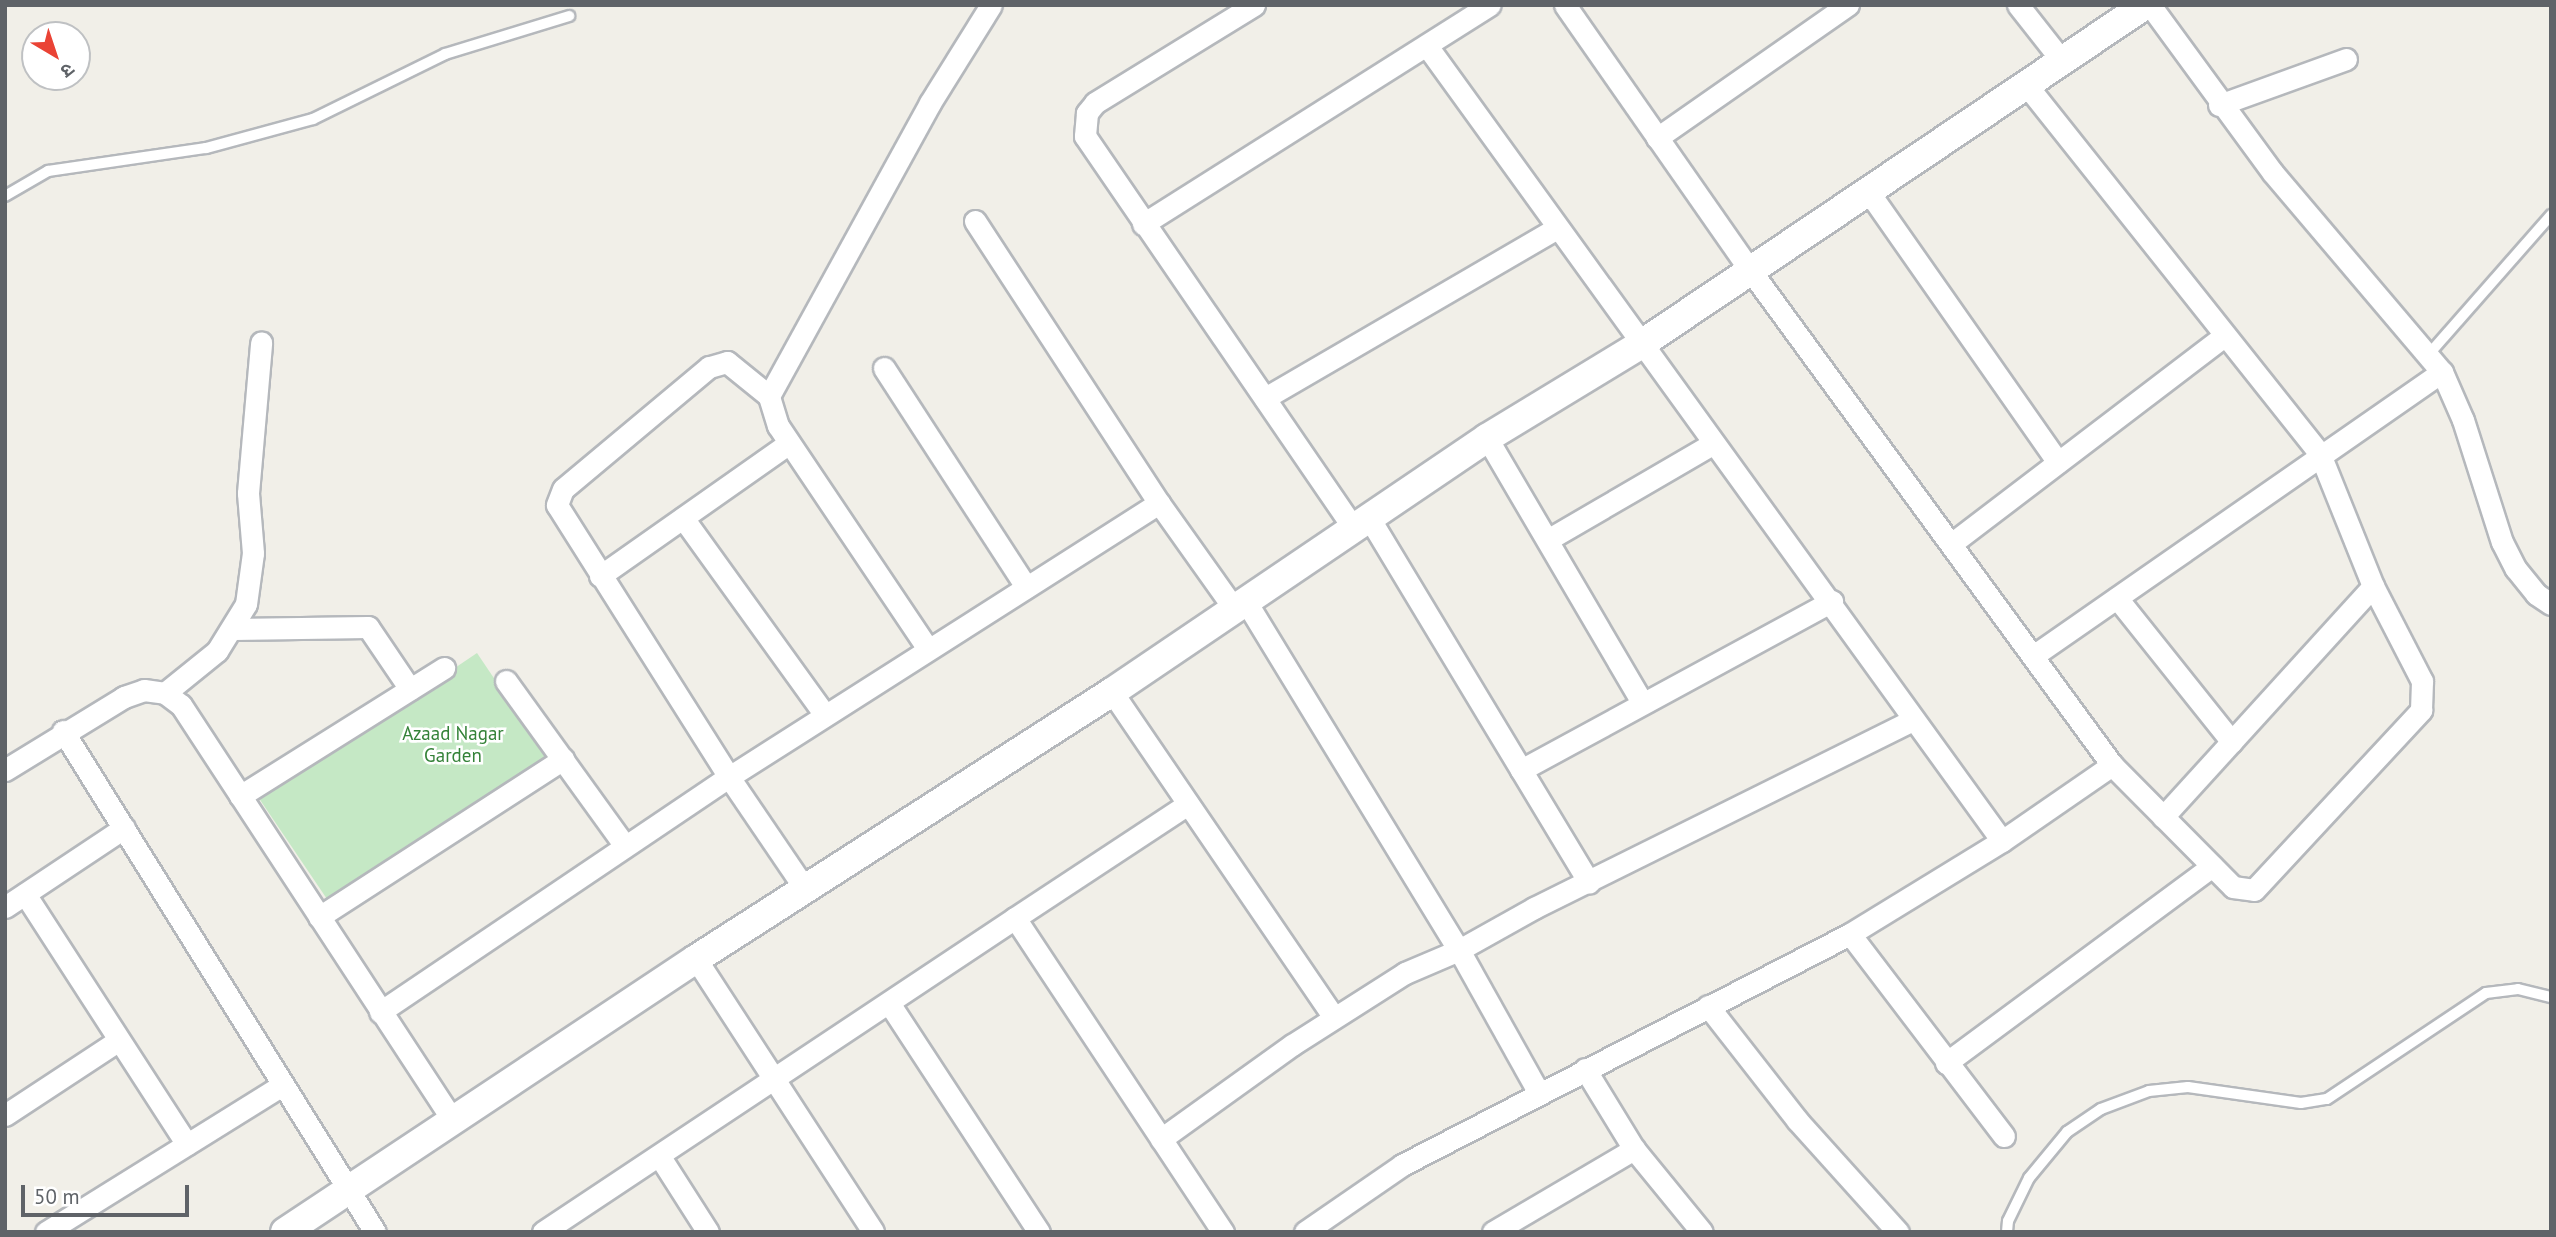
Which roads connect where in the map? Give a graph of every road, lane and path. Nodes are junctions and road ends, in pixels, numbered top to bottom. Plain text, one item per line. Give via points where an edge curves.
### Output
1 (991, 5) edge
2 (1254, 5) edge
3 (1490, 5) edge
4 (1565, 5) edge
5 (1849, 5) edge
6 (2018, 5) edge
7 (2148, 5) edge
8 (569, 16) dead end
9 (1427, 46) junction
10 (2346, 60) dead end
11 (2062, 61) junction
12 (2026, 85) junction
13 (2219, 105) junction
14 (1657, 138) junction
15 (1868, 191) junction
16 (5, 196) edge
17 (2551, 215) edge
18 (975, 221) dead end
19 (1143, 224) junction
20 (1558, 228) junction
21 (1749, 271) junction
22 (2224, 336) junction
23 (261, 343) dead end
24 (1640, 345) junction
25 (2429, 354) junction
26 (884, 368) dead end
27 (2442, 372) junction
28 (769, 396) junction
29 (1265, 398) junction
30 (1487, 438) junction
31 (789, 443) junction
32 (1712, 444) junction
33 (2320, 454) junction
34 (2058, 462) junction
35 (1159, 503) junction
36 (683, 518) junction
37 (1361, 521) junction
38 (1549, 539) junction
39 (1951, 544) junction
40 (600, 576) junction
41 (2373, 586) junction
42 (1026, 587) junction
43 (2117, 598) junction
44 (1832, 601) junction
45 (1239, 604) junction
46 (2551, 604) edge
47 (234, 629) junction
48 (929, 649) junction
49 (2033, 656) junction
50 (444, 668) dead end
51 (506, 681) dead end
52 (410, 689) junction
53 (1112, 692) junction
54 (165, 693) junction
55 (1641, 701) junction
56 (825, 715) junction
57 (1912, 721) junction
58 (64, 731) junction
59 (2232, 742) junction
60 (563, 759) junction
61 (2112, 765) junction
62 (5, 770) edge
63 (1521, 770) junction
64 (729, 778) junction
65 (240, 796) junction
66 (1188, 804) junction
67 (2163, 817) junction
68 (124, 828) junction
69 (2002, 841) junction
70 (625, 846) junction
71 (2212, 866) junction
72 (1589, 881) junction
73 (806, 889) junction
74 (25, 894) junction
75 (5, 907) edge
76 (319, 917) junction
77 (1015, 918) junction
78 (1850, 934) junction
79 (1459, 950) junction
80 (696, 959) junction
81 (2551, 997) edge
82 (889, 1003) junction
83 (1708, 1006) junction
84 (380, 1012) junction
85 (1334, 1017) junction
86 (119, 1040) junction
87 (1946, 1063) junction
88 (1585, 1069) junction
89 (774, 1081) junction
90 (282, 1085) junction
91 (1539, 1093) junction
92 (5, 1115) edge
93 (454, 1122) junction
94 (2004, 1136) dead end
95 (1161, 1139) junction
96 (187, 1144) junction
97 (1634, 1149) junction
98 (660, 1157) junction
99 (348, 1191) junction
100 (1328, 1225) edge
101 (1495, 1231) edge
102 (46, 1232) edge
103 (285, 1232) edge
104 (375, 1232) edge
105 (543, 1232) edge
106 (708, 1232) edge
107 (873, 1232) edge
108 (1039, 1232) edge
109 (1223, 1232) edge
110 (1305, 1232) edge
111 (1702, 1232) edge
112 (1898, 1232) edge
113 (2007, 1232) edge

1 - 28 street via 923,114
2 - 19 street via 1095,103 1087,113 1085,136
3 - 9 street
4 - 14 street
5 - 14 street
6 - 11 street
7 - 11 street
7 - 13 street
8 - 16 lane via 445,54 313,119 206,148 48,170
9 - 19 street
9 - 20 street
10 - 13 street
11 - 12 street
12 - 15 street
12 - 22 street
13 - 25 street
14 - 21 street
15 - 21 street
15 - 34 street
17 - 25 lane
18 - 35 street
19 - 29 street
20 - 24 street
20 - 29 street
21 - 24 street
21 - 39 street
22 - 33 street
22 - 34 street
23 - 47 street via 248,493 252,579
24 - 30 street
24 - 32 street
25 - 27 street
26 - 42 street
27 - 33 street
27 - 46 street via 2463,420 2502,542 2516,569 2536,594
28 - 31 street via 770,410
28 - 40 street via 735,367 720,361 563,489 557,505 560,516
29 - 37 street
30 - 37 street
30 - 38 street
31 - 36 street
31 - 48 street
32 - 38 street
32 - 44 street
33 - 41 street
33 - 43 street
34 - 39 street
35 - 42 street
35 - 45 street
36 - 40 street
36 - 56 street
37 - 45 street
37 - 63 street
38 - 55 street
39 - 49 street
40 - 64 street
41 - 59 street
41 - 71 street via 2422,681 2421,710 2266,881 2243,892
42 - 48 street
43 - 49 street
43 - 59 street
44 - 55 street
44 - 57 street
45 - 53 street
45 - 79 street
47 - 52 street via 368,626
47 - 54 street via 216,651
48 - 56 street
49 - 61 street
50 - 52 street
51 - 60 street
52 - 65 street
53 - 66 street
53 - 73 street
54 - 58 street via 144,690 124,696
54 - 65 street via 181,705
55 - 63 street
56 - 64 street
57 - 69 street
57 - 72 street
58 - 62 street
58 - 68 street
59 - 67 street
60 - 70 street
60 - 76 street
61 - 67 street
61 - 69 street
63 - 72 street
64 - 70 street
64 - 73 street
65 - 76 street
66 - 77 street
66 - 85 street
67 - 71 street
68 - 74 street
68 - 90 street
69 - 78 street
70 - 84 street
71 - 87 street
72 - 79 street
73 - 80 street
74 - 75 street
74 - 86 street
76 - 84 street
77 - 82 street
77 - 95 street
78 - 83 street
78 - 87 street
79 - 85 street via 1405,973
79 - 91 street
80 - 89 street
80 - 93 street
81 - 113 lane via 2518,989 2486,993 2327,1099 2301,1103 2188,1087 2149,1091 2101,1109 2067,1132 2029,1178
82 - 89 street
82 - 108 street
83 - 88 street
83 - 112 street via 1797,1120
84 - 93 street
85 - 95 street
86 - 92 street
86 - 96 street
87 - 94 street
88 - 91 street
88 - 97 street
89 - 98 street
89 - 107 street
90 - 96 street
90 - 99 street
91 - 100 street via 1402,1165
93 - 99 street
95 - 109 street
96 - 102 street
97 - 101 street
97 - 111 street
98 - 105 street
98 - 106 street
99 - 103 street
99 - 104 street
100 - 110 street

